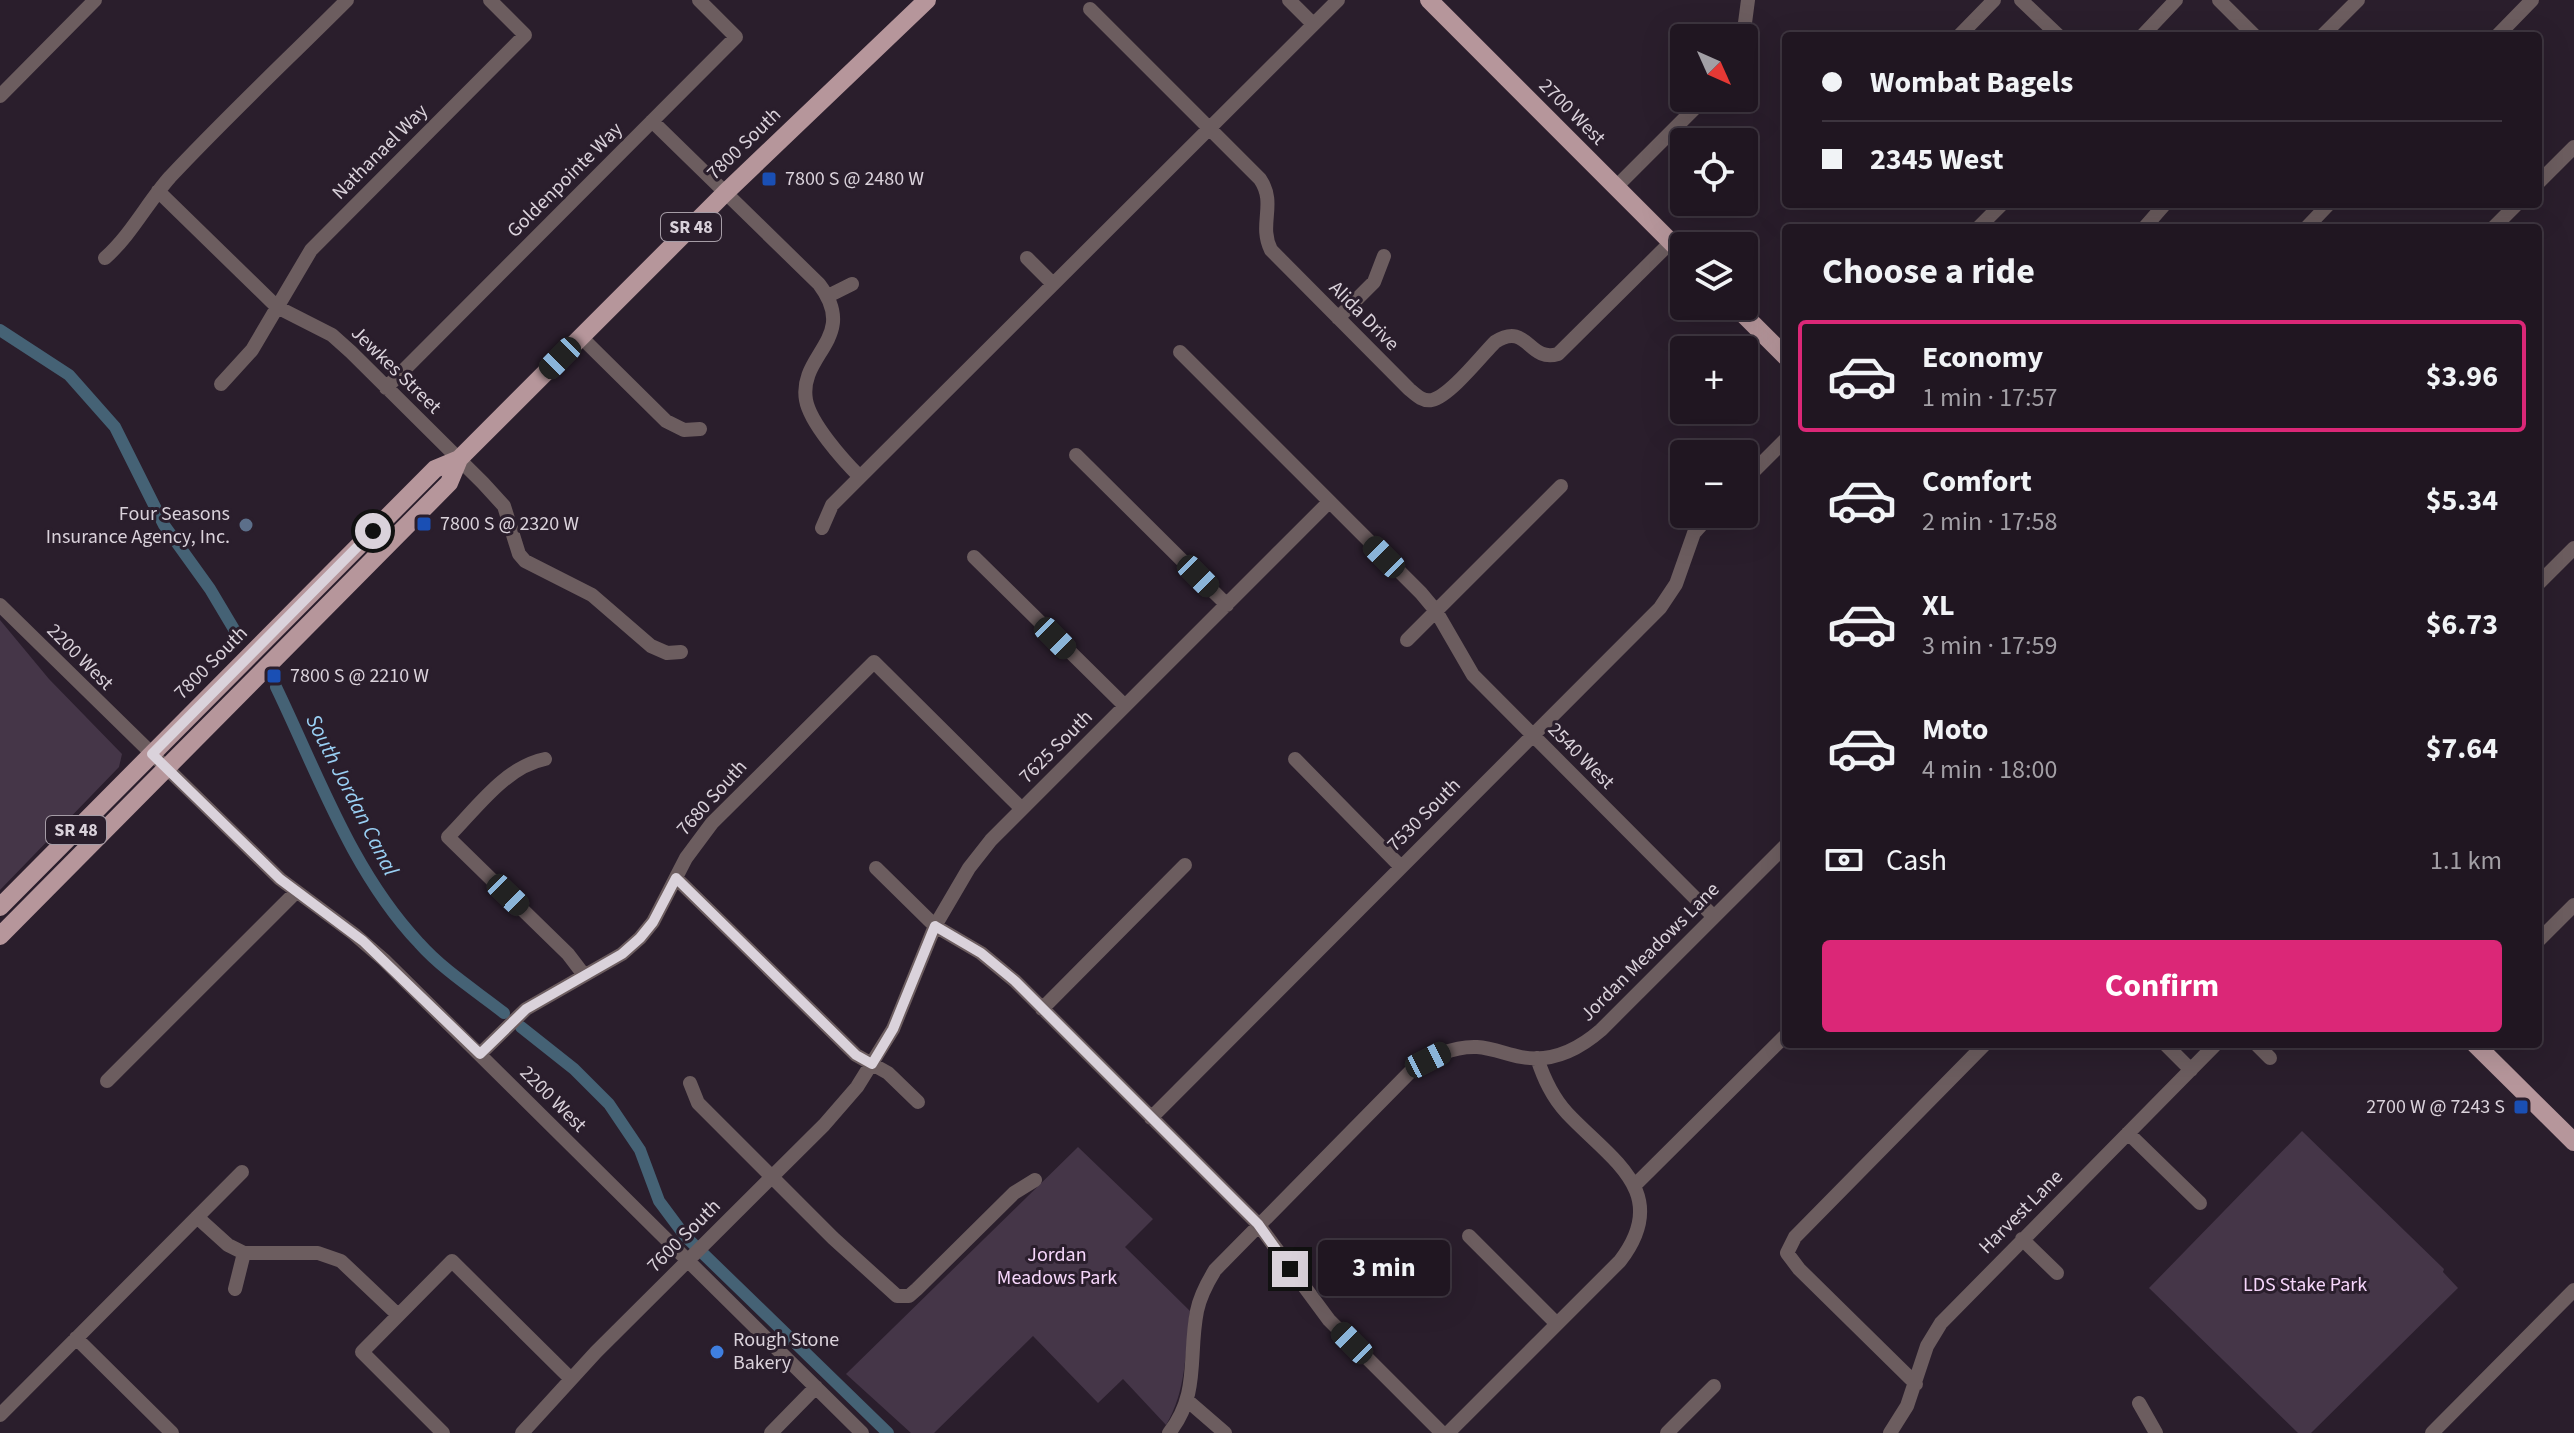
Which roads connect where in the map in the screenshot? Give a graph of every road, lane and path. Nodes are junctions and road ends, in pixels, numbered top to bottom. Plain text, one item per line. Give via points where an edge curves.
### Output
1 (95, 0) edge
2 (347, 0) edge
3 (490, 0) edge
4 (699, 0) edge
5 (927, 0) edge
6 (1289, 0) edge
7 (1338, 0) edge
8 (1429, 0) edge
9 (1748, 0) edge
10 (1994, 0) edge
11 (2021, 0) edge
12 (2176, 0) edge
13 (2219, 0) edge
14 (2358, 0) edge
15 (2532, 0) edge
16 (1090, 9) dead end
17 (1313, 24) junction
18 (1745, 24) edge
19 (1963, 32) edge
20 (2055, 32) edge
21 (2146, 32) edge
22 (2251, 32) edge
23 (2326, 32) edge
24 (2501, 32) edge
25 (0, 96) edge
26 (1691, 112) edge
27 (652, 121) junction
28 (1210, 127) junction
29 (2574, 147) edge
30 (2542, 179) edge
31 (1616, 187) junction
32 (158, 191) junction
33 (725, 193) junction
34 (1998, 208) edge
35 (2162, 208) edge
36 (2325, 208) edge
37 (2513, 208) edge
38 (1982, 224) edge
39 (2148, 224) edge
40 (2310, 224) edge
41 (2497, 224) edge
42 (1670, 240) edge
43 (1670, 255) edge
44 (1384, 256) dead end
45 (105, 258) dead end
46 (1027, 258) dead end
47 (852, 284) dead end
48 (1053, 284) junction
49 (828, 296) junction
50 (277, 307) junction
51 (1338, 318) junction
52 (1749, 320) edge
53 (581, 337) junction
54 (1180, 352) dead end
55 (1782, 353) edge
56 (221, 384) dead end
57 (386, 388) junction
58 (700, 429) dead end
59 (1782, 443) edge
60 (1076, 455) dead end
61 (459, 459) junction
62 (1758, 467) edge
63 (860, 477) junction
64 (1561, 486) dead end
65 (1329, 502) junction
66 (822, 528) dead end
67 (1699, 528) edge
68 (2574, 548) edge
69 (974, 557) dead end
70 (2542, 580) edge
71 (0, 605) edge
72 (1227, 605) junction
73 (1436, 611) junction
74 (1407, 640) dead end
75 (681, 652) dead end
76 (1125, 706) junction
77 (1533, 735) junction
78 (152, 754) junction
79 (545, 759) dead end
80 (1295, 759) dead end
81 (166, 767) junction
82 (1022, 809) junction
83 (1782, 849) edge
84 (1185, 865) dead end
85 (1401, 867) junction
86 (876, 868) dead end
87 (676, 878) junction
88 (296, 892) junction
89 (2574, 905) edge
90 (0, 907) edge
91 (1714, 917) junction
92 (935, 926) junction
93 (0, 936) edge
94 (2542, 937) edge
95 (584, 975) junction
96 (1042, 1009) junction
97 (1782, 1039) edge
98 (1981, 1048) edge
99 (2169, 1048) edge
100 (2212, 1048) edge
101 (2260, 1048) edge
102 (2479, 1048) edge
103 (480, 1054) junction
104 (1537, 1058) junction
105 (2270, 1058) dead end
106 (872, 1064) junction
107 (2191, 1070) junction
108 (107, 1081) dead end
109 (690, 1083) dead end
110 (918, 1102) dead end
111 (1151, 1118) junction
112 (2128, 1133) junction
113 (2574, 1142) edge
114 (242, 1172) dead end
115 (772, 1176) junction
116 (1035, 1180) dead end
117 (1635, 1185) junction
118 (2200, 1203) dead end
119 (197, 1217) junction
120 (1258, 1224) junction
121 (1469, 1236) dead end
122 (2022, 1239) junction
123 (244, 1253) junction
124 (695, 1253) junction
125 (2057, 1273) dead end
126 (235, 1289) dead end
127 (2574, 1290) edge
128 (398, 1315) junction
129 (1557, 1324) junction
130 (76, 1338) junction
131 (570, 1378) junction
132 (1916, 1384) junction
133 (1714, 1386) dead end
134 (816, 1387) junction
135 (1188, 1401) junction
136 (2139, 1403) dead end
137 (0, 1415) edge
138 (172, 1433) edge
139 (443, 1433) edge
140 (522, 1433) edge
141 (771, 1433) edge
142 (862, 1433) edge
143 (1169, 1433) edge
144 (1225, 1433) edge
145 (1445, 1433) edge
146 (1667, 1433) edge
147 (1890, 1433) edge
148 (2156, 1433) edge
149 (2432, 1433) edge

1 - 25 street
2 - 32 street
3 - 50 street, Nathanael Way via 525,35 311,250
4 - 27 street, Goldenpointe Way via 736,37
5 - 33 main road, 7800 South / SR 48
6 - 17 street
7 - 17 street
8 - 31 main road, 2700 West
9 - 18 street
10 - 19 street
11 - 20 street
12 - 21 street
13 - 22 street
14 - 23 street
15 - 24 street
16 - 28 street, Alida Drive
17 - 28 street
26 - 31 street
27 - 33 street
27 - 57 street, Goldenpointe Way
28 - 48 street
28 - 51 street, Alida Drive via 1264,186 1269,203 1265,233 1271,250
29 - 30 street
31 - 42 main road, 2700 West
32 - 45 street
32 - 50 street, Jewkes Street
33 - 49 street
33 - 53 main road, 7800 South / SR 48
34 - 38 street
35 - 39 street
36 - 40 street
37 - 41 street
43 - 51 street, Alida Drive via 1558,354 1549,357 1518,336 1504,336 1430,400 1409,389
44 - 51 street via 1374,282
46 - 48 street
47 - 49 street
48 - 63 street
49 - 63 street via 831,334 811,369 806,399 818,424
50 - 56 street, Nathanael Way via 242,363
50 - 57 street, Jewkes Street via 332,335
52 - 55 main road
53 - 58 street via 666,421 684,430
53 - 61 main road, 7800 South / SR 48
54 - 65 street, 2540 West
57 - 61 street, Jewkes Street
59 - 62 street
60 - 72 street
61 - 75 street, Jewkes Street via 504,506 525,561 592,595 651,646
61 - 78 main road, 7800 South / SR 48 via 435,469
61 - 81 main road, 7800 South / SR 48 via 449,483
63 - 66 street via 832,505
64 - 73 street
65 - 72 street, 7625 South
65 - 73 street, 2540 West
67 - 77 street, 7530 South via 1670,596
68 - 70 street
69 - 76 street
71 - 78 street, 2200 West
72 - 76 street, 7625 South
73 - 74 street
73 - 77 street, 2540 West via 1473,675
76 - 82 street, 7625 South
77 - 85 street, 7530 South
77 - 91 street, 2540 West
78 - 81 street, 2200 West
78 - 90 main road, 7800 South / SR 48
79 - 95 street via 514,771 448,837
80 - 85 street
81 - 88 street, 2200 West
81 - 93 main road, 7800 South / SR 48
82 - 87 street, 7680 South via 874,662 712,823
82 - 92 street, 7625 South via 969,868
83 - 91 street, Jordan Meadows Lane
84 - 96 street
85 - 111 street, 7530 South
86 - 92 street
87 - 95 street, 7680 South via 640,938
87 - 106 street via 856,1055
88 - 103 street, 2200 West via 363,941
88 - 108 street
89 - 94 street
91 - 104 street, Jordan Meadows Lane via 1588,1041 1556,1057
92 - 96 street via 998,966
92 - 106 street, 7625 South via 893,1029
95 - 103 street, 7680 South via 526,1009
96 - 111 street
97 - 117 street
98 - 132 street via 1795,1237 1787,1253
99 - 107 street
100 - 107 street, Harvest Lane
101 - 105 street
102 - 113 main road
103 - 124 street, 2200 West
104 - 117 street via 1559,1102
104 - 120 street, Jordan Meadows Lane via 1476,1047 1428,1060
106 - 110 street
106 - 115 street, 7600 South via 824,1125
107 - 112 street, Harvest Lane
109 - 115 street via 698,1103
111 - 120 street
112 - 118 street
112 - 122 street, Harvest Lane
114 - 119 street
115 - 116 street via 902,1297 917,1289 1014,1193
115 - 124 street, 7600 South
117 - 129 street via 1640,1216 1632,1245
119 - 123 street
119 - 130 street
120 - 135 street, Jordan Meadows Lane via 1203,1290
120 - 145 street via 1317,1306
121 - 129 street
122 - 125 street
122 - 132 street, Harvest Lane via 1941,1323 1927,1346
123 - 126 street
123 - 128 street via 328,1255 350,1268
124 - 131 street, 7600 South
124 - 134 street, 2200 West
127 - 149 street
128 - 131 street via 452,1261
128 - 139 street via 362,1352
129 - 145 street
130 - 137 street
130 - 138 street
131 - 140 street, 7600 South
132 - 147 street, Harvest Lane
133 - 146 street
134 - 141 street
134 - 142 street, 2200 West
135 - 143 street, Jordan Meadows Lane
135 - 144 street
136 - 148 street

